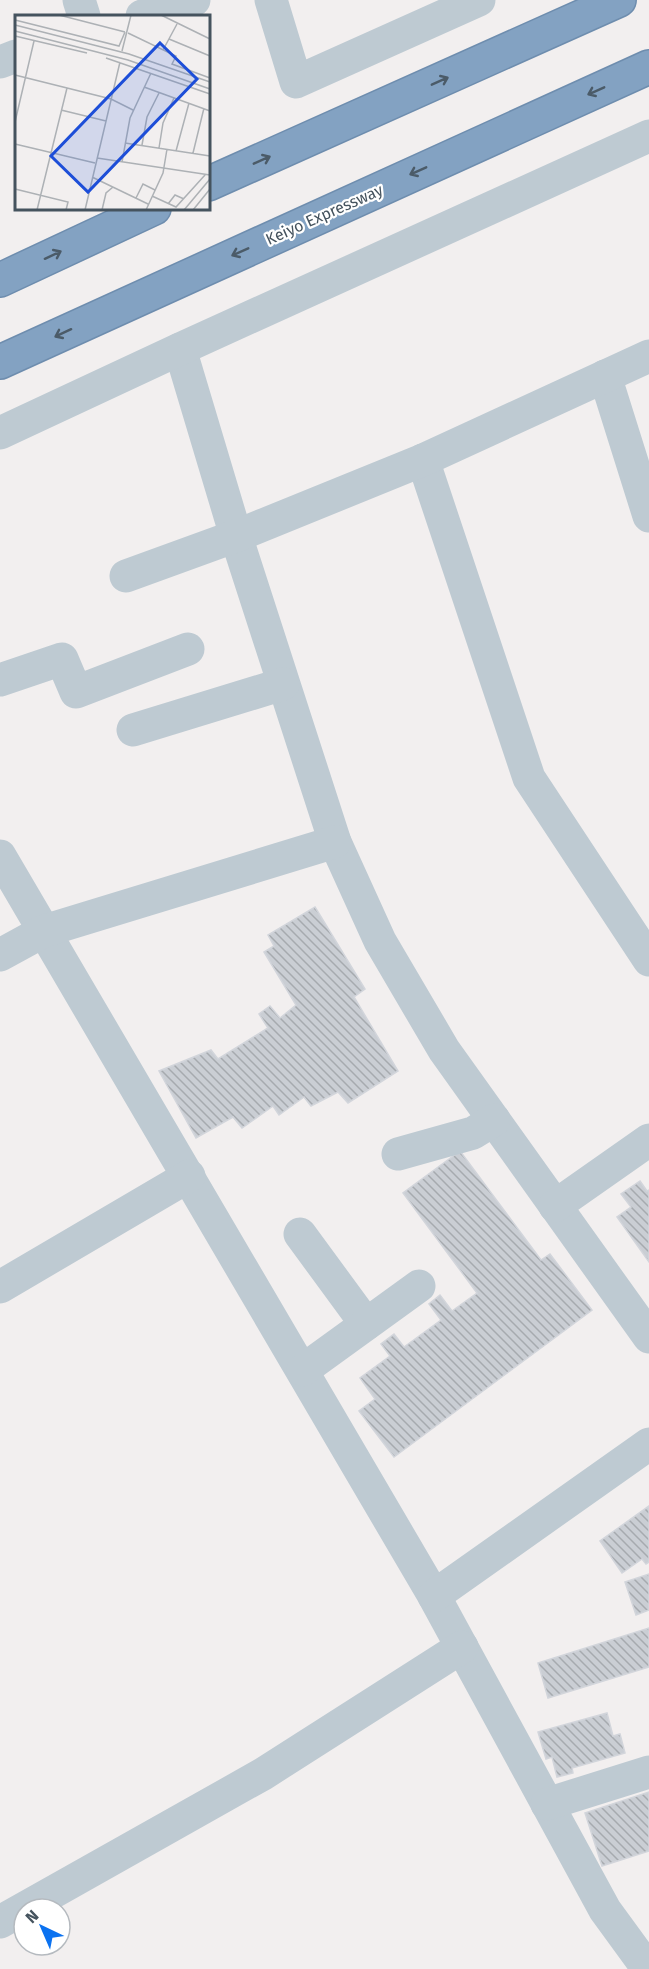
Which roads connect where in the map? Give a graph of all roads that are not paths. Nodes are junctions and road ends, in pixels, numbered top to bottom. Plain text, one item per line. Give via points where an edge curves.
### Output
1 (80, 0) edge
2 (194, 0) edge
3 (271, 0) edge
4 (479, 0) edge
5 (619, 0) edge
6 (84, 15) edge
7 (145, 15) edge
8 (15, 56) edge
9 (0, 62) edge
10 (649, 67) edge
11 (649, 136) edge
12 (210, 183) edge
13 (150, 210) edge
14 (0, 280) edge
15 (180, 349) junction
16 (649, 356) edge
17 (0, 362) edge
18 (606, 375) junction
19 (0, 433) edge
20 (423, 460) junction
21 (649, 516) edge
22 (236, 536) junction
23 (126, 576) dead end
24 (188, 649) dead end
25 (0, 680) edge
26 (283, 684) junction
27 (133, 730) dead end
28 (335, 842) junction
29 (0, 856) edge
30 (0, 898) edge
31 (44, 931) junction
32 (0, 955) edge
33 (649, 960) edge
34 (494, 1120) junction
35 (649, 1140) edge
36 (398, 1154) dead end
37 (189, 1176) junction
38 (555, 1206) junction
39 (300, 1234) dead end
40 (419, 1286) dead end
41 (0, 1287) edge
42 (366, 1324) junction
43 (649, 1337) edge
44 (303, 1370) junction
45 (649, 1444) edge
46 (434, 1596) junction
47 (462, 1647) junction
48 (649, 1772) edge
49 (547, 1804) junction
50 (0, 1922) edge
51 (648, 1969) edge

1 - 6 street
2 - 7 street
3 - 4 street via 296,82
12 -> 5 highway
8 - 9 street
10 -> 17 highway, Keiyo Expressway
11 - 15 street
14 -> 13 highway
15 - 19 street
15 - 22 street
16 - 18 street
18 - 20 street
18 - 21 street
20 - 22 street
20 - 33 street via 529,777
22 - 23 street
22 - 26 street
24 - 25 street via 76,692 62,659
26 - 27 street
26 - 28 street
28 - 31 street
28 - 34 street via 380,941 444,1050
29 - 31 street
30 - 31 street via 10,915
31 - 32 street
31 - 37 street
34 - 36 street via 473,1133
34 - 38 street
35 - 38 street
37 - 41 street
37 - 44 street
38 - 43 street
39 - 42 street
40 - 42 street
42 - 44 street
44 - 46 street
45 - 46 street
46 - 47 street
47 - 49 street
47 - 50 street via 263,1774
48 - 49 street
49 - 51 street via 604,1910

